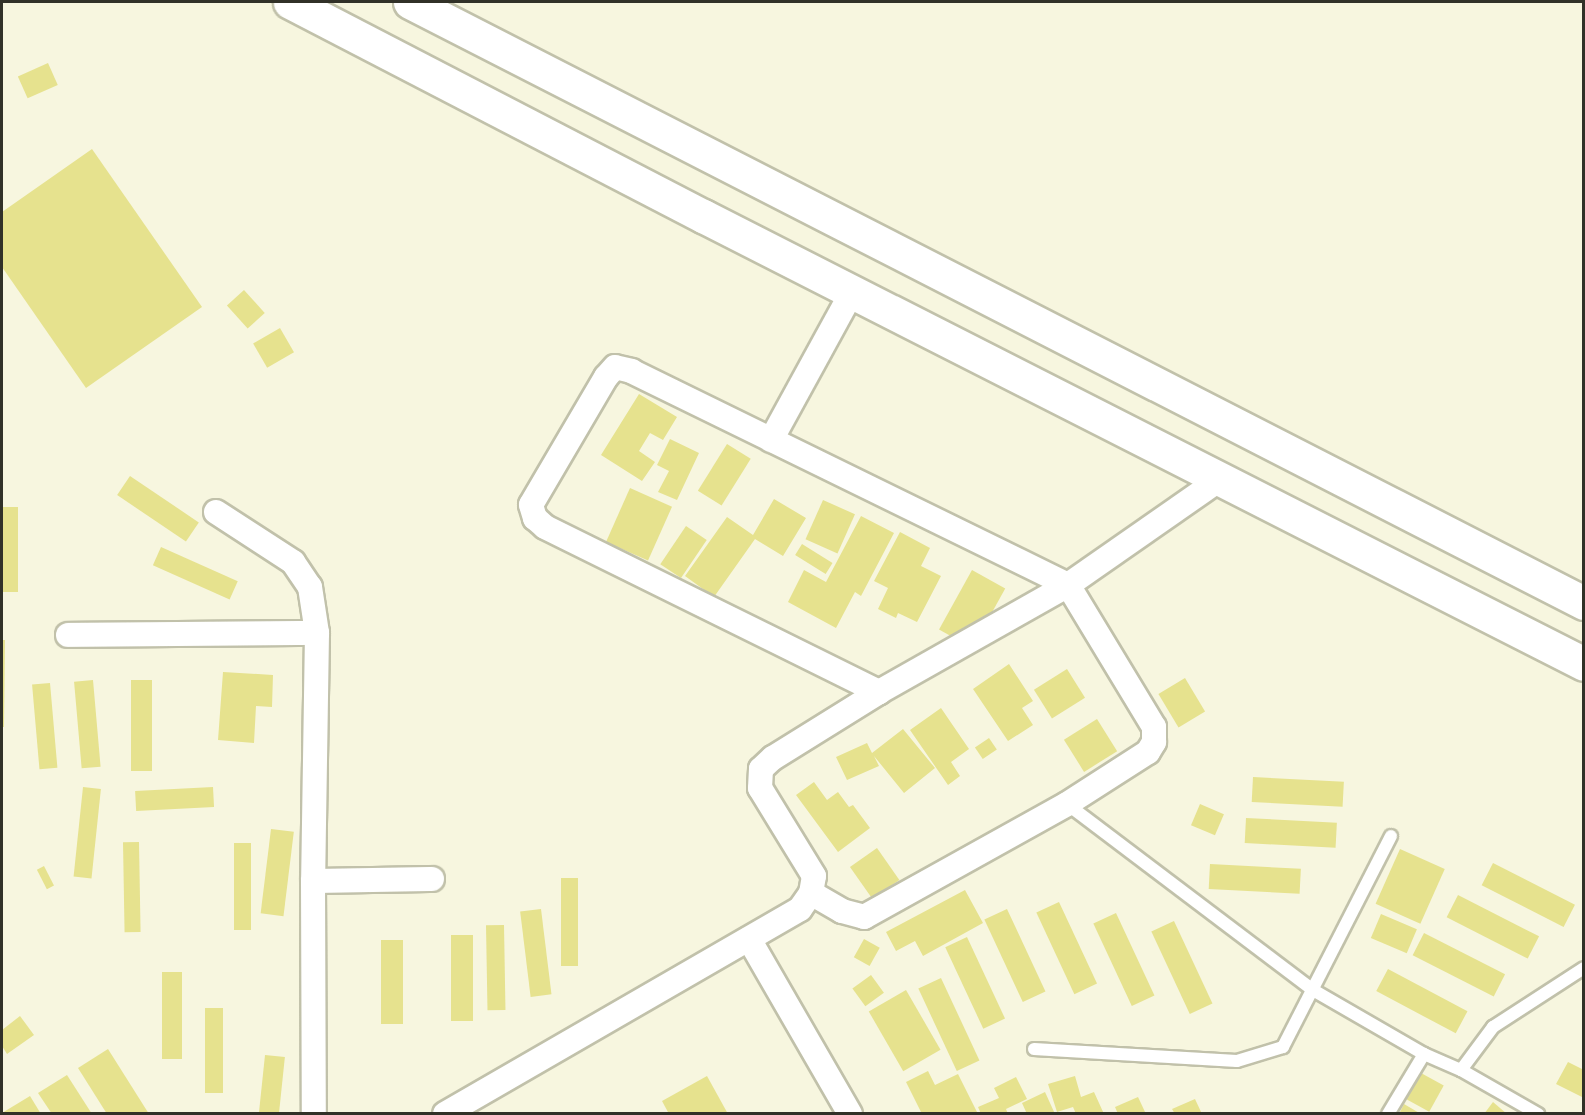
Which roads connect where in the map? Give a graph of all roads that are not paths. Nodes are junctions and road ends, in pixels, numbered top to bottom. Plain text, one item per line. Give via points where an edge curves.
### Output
1 (290, 2) edge
2 (410, 2) edge
3 (852, 292) junction
4 (771, 440) junction
5 (1220, 479) junction
6 (216, 512) dead end
7 (1068, 585) junction
8 (1584, 603) edge
9 (317, 633) junction
10 (68, 635) dead end
11 (1584, 664) edge
12 (879, 692) junction
13 (1067, 804) junction
14 (1391, 836) dead end
15 (432, 879) dead end
16 (313, 880) junction
17 (811, 893) junction
18 (749, 939) junction
19 (1584, 968) edge
20 (1313, 990) junction
21 (1034, 1049) dead end
22 (1424, 1054) junction
23 (1461, 1070) junction
24 (314, 1113) edge
25 (445, 1113) edge
26 (850, 1113) edge
27 (1388, 1113) edge
28 (1538, 1113) edge

1 - 3 main road
2 - 8 main road
3 - 4 street
3 - 5 main road
4 - 7 street
4 - 12 street via 632,371 615,367 606,376 531,505 535,518 545,527
5 - 7 street
5 - 11 main road
6 - 9 street via 293,562 310,587
7 - 12 street
7 - 13 street via 1154,727 1154,742 1148,752
9 - 10 street
9 - 16 street
12 - 17 street via 761,769 760,788 814,876
13 - 17 street via 864,917 842,911
13 - 20 lane
14 - 20 lane
15 - 16 street
16 - 24 street
17 - 18 street via 800,909
18 - 25 street
18 - 26 street
19 - 23 lane via 1492,1027
20 - 21 lane via 1283,1047 1237,1061
20 - 22 lane
22 - 23 lane
22 - 27 lane
23 - 28 lane

